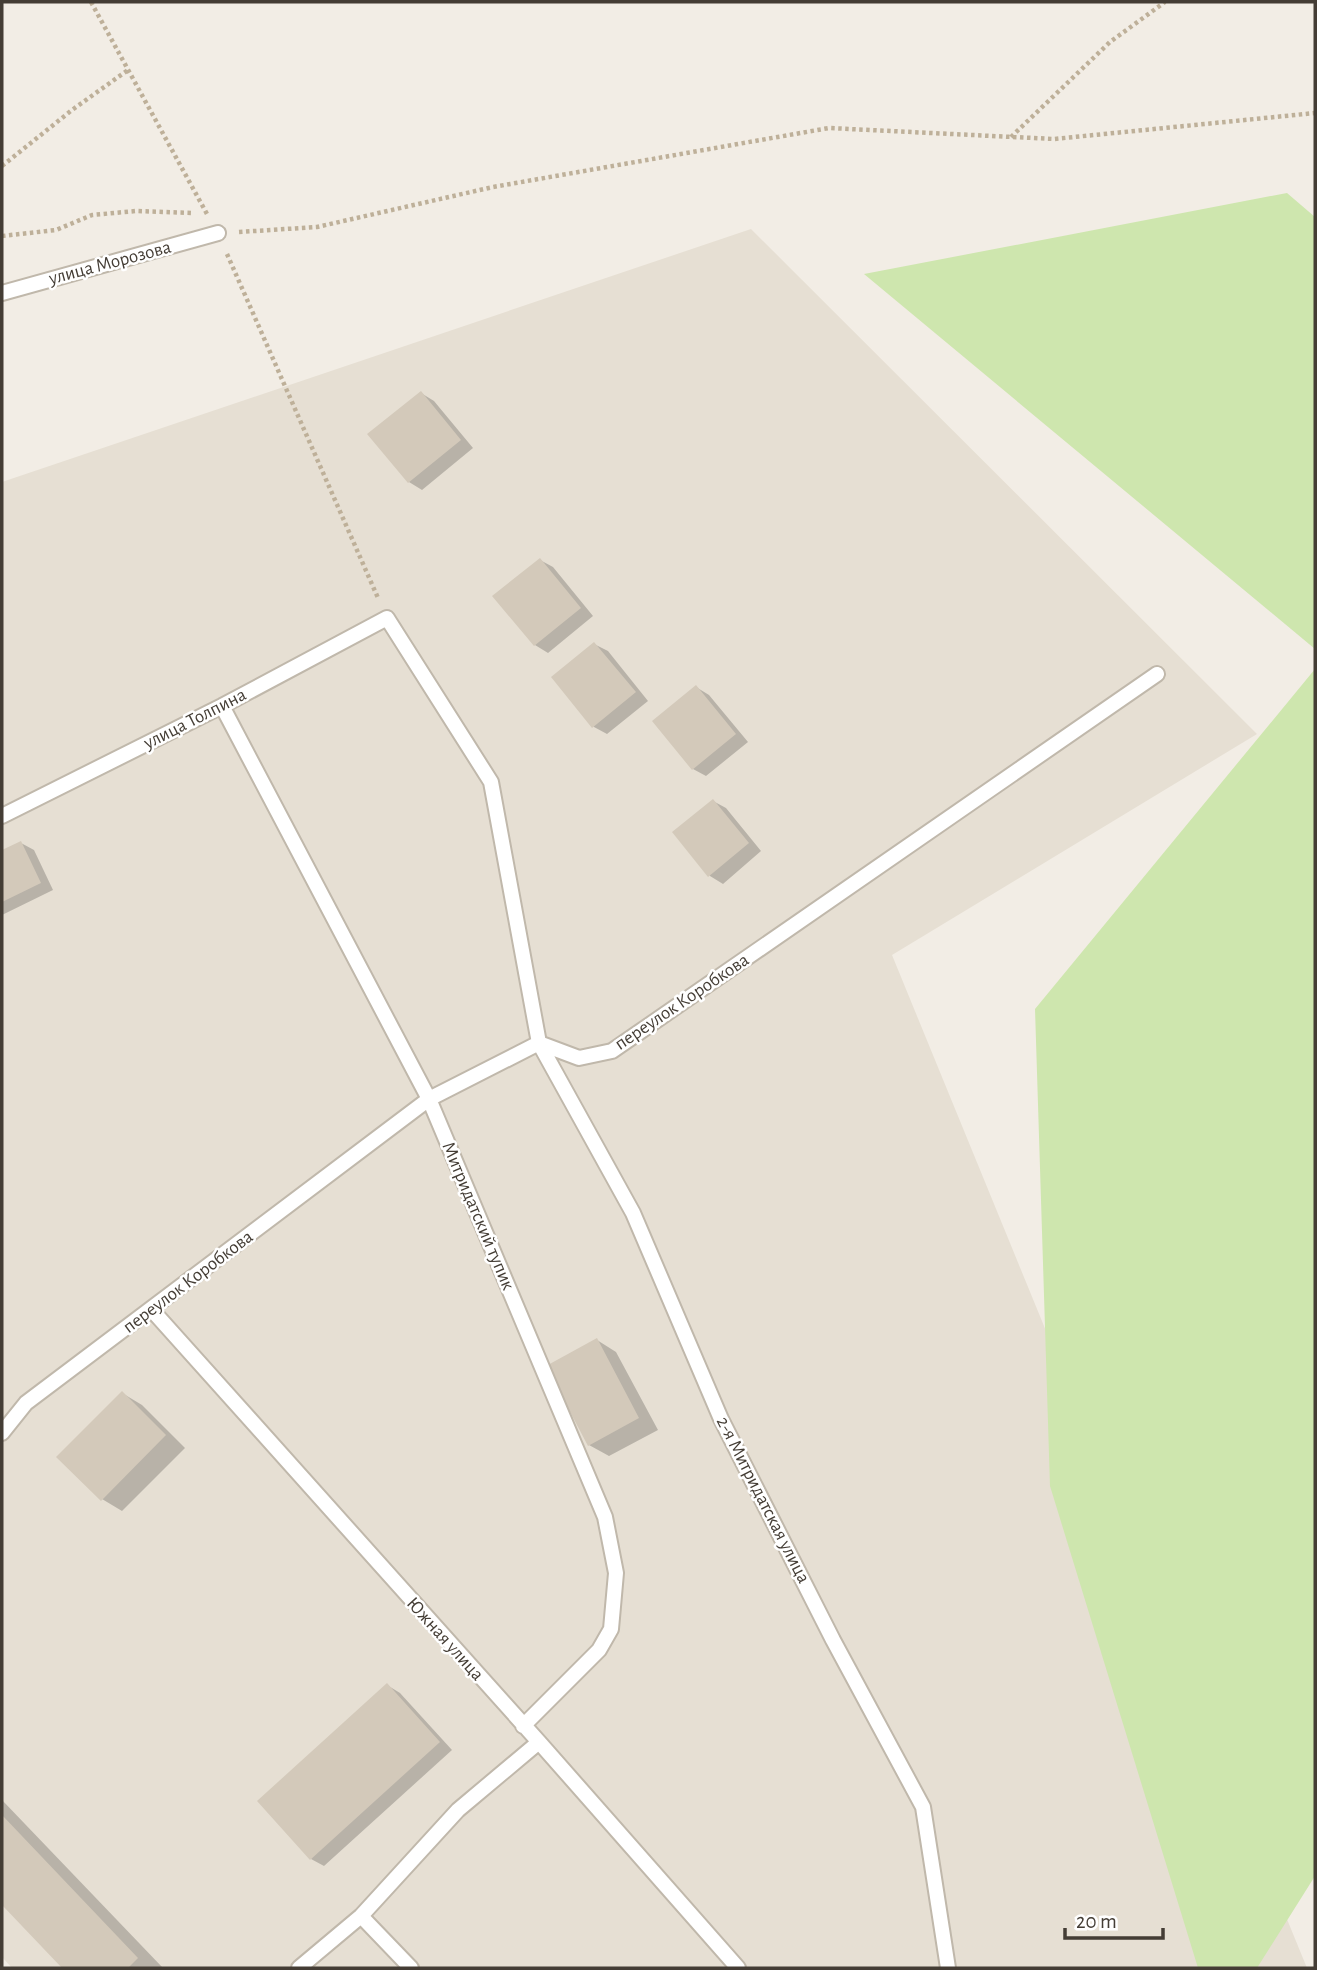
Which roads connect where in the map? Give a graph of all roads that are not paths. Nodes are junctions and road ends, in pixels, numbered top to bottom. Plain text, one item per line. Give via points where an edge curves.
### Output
1 (218, 233) road end
2 (2, 293) edge
3 (387, 618) joint
4 (1157, 674) dead end
5 (222, 706) junction
6 (2, 816) edge
7 (539, 1043) junction
8 (429, 1099) junction
9 (152, 1310) junction
10 (2, 1433) edge
11 (523, 1726) junction
12 (539, 1742) junction
13 (361, 1916) junction
14 (299, 1968) edge
15 (411, 1968) edge
16 (738, 1968) edge
17 (948, 1968) edge

1 - 2 lane, улица Морозова
3 - 5 lane, улица Толпина
3 - 7 lane, 2-я Митридатская улица via 491,782
4 - 7 lane, переулок Коробкова via 612,1051 579,1058
5 - 6 lane, улица Толпина
5 - 8 lane, Митридатский тупик
7 - 8 lane, переулок Коробкова
7 - 17 lane, 2-я Митридатская улица via 633,1213 721,1419 923,1807
8 - 9 lane, переулок Коробкова
8 - 11 lane, Митридатский тупик via 605,1517 616,1573 611,1629 599,1650
9 - 10 lane, переулок Коробкова via 26,1403
9 - 11 lane, Южная улица
11 - 12 lane, Южная улица
12 - 13 lane via 458,1810
12 - 16 lane, Южная улица
13 - 14 lane
13 - 15 lane

